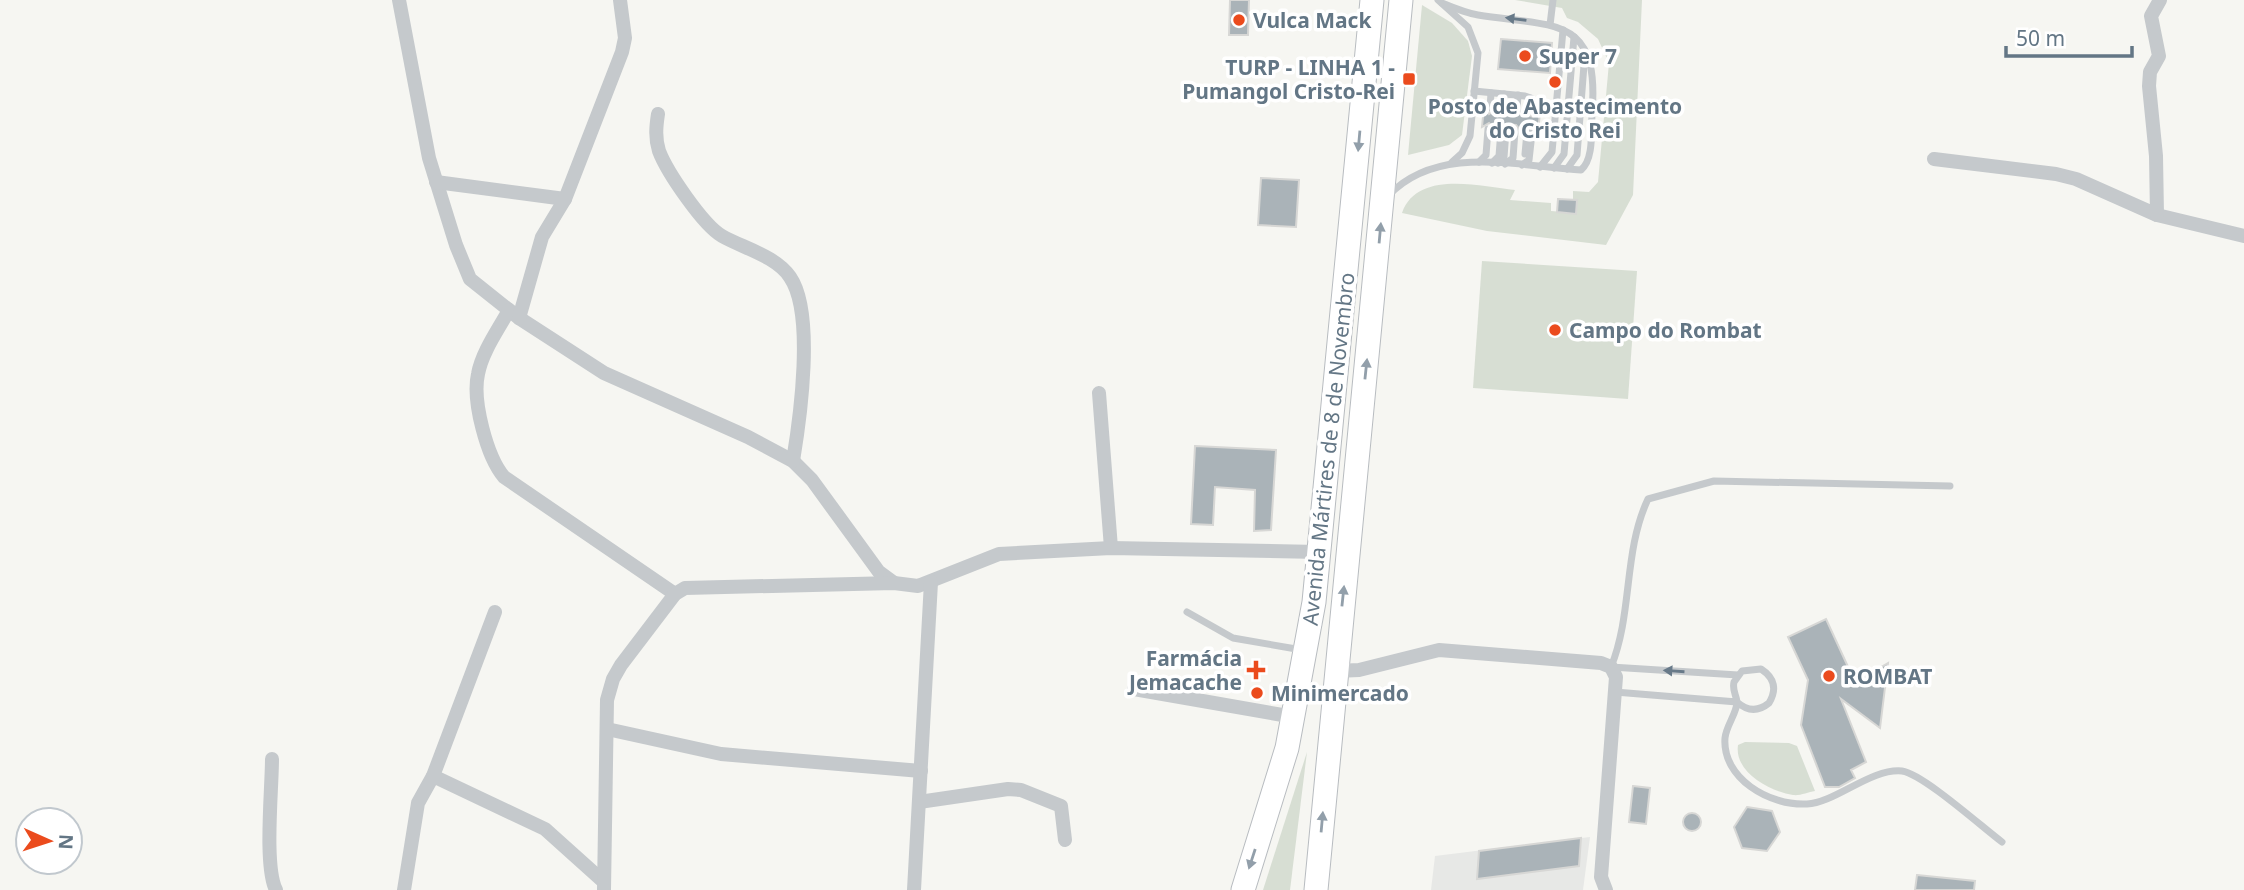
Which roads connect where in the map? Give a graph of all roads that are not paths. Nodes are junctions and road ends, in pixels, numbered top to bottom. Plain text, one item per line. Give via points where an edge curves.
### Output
1 (399, 0) edge
2 (620, 0) edge
3 (1372, 0) edge
4 (1401, 0) edge
5 (1553, 0) edge
6 (2160, 0) edge
7 (1440, 2) edge
8 (1550, 26) junction
9 (1563, 30) junction
10 (1574, 37) junction
11 (1585, 48) junction
12 (1474, 91) junction
13 (1500, 94) junction
14 (1523, 96) junction
15 (658, 114) dead end
16 (1934, 159) dead end
17 (1452, 163) junction
18 (1500, 164) junction
19 (1540, 167) junction
20 (1553, 168) junction
21 (1566, 169) junction
22 (436, 182) junction
23 (565, 200) junction
24 (1383, 201) junction
25 (2157, 215) junction
26 (2244, 236) edge
27 (514, 314) junction
28 (1099, 393) dead end
29 (793, 461) junction
30 (1950, 486) dead end
31 (1111, 548) junction
32 (1319, 552) junction
33 (932, 582) junction
34 (894, 583) junction
35 (675, 594) junction
36 (495, 612) dead end
37 (1187, 612) dead end
38 (1306, 651) junction
39 (1611, 667) junction
40 (1336, 671) junction
41 (1738, 676) junction
42 (1134, 689) dead end
43 (1615, 692) junction
44 (1737, 702) junction
45 (1294, 717) junction
46 (607, 729) junction
47 (272, 759) dead end
48 (921, 771) junction
49 (433, 776) junction
50 (919, 802) junction
51 (1065, 840) dead end
52 (2002, 842) dead end
53 (604, 886) edge
54 (276, 890) edge
55 (404, 890) edge
56 (914, 890) edge
57 (1242, 890) edge
58 (1316, 890) edge
59 (1606, 890) edge

1 - 22 street
2 - 23 street via 625,38 622,52
3 -> 32 main road, Avenida Mártires de 8 de Novembro
4 - 24 main road, Avenida Mártires de 8 de Novembro
5 - 8 lane
6 - 25 street via 2151,16 2159,56 2148,86
8 -> 7 lane via 1475,15
7 - 12 lane via 1468,27 1475,41
8 - 9 lane
9 - 10 lane
9 - 19 lane via 1552,152
10 - 11 lane
10 - 20 lane via 1564,154
11 - 21 lane via 1577,155
11 - 21 lane via 1595,82 1589,158 1581,170
12 - 13 lane
12 - 17 lane via 1470,136
13 - 13 lane via 1499,109
13 - 14 lane
14 - 14 lane via 1525,111
15 - 29 street via 655,134 659,151 713,230 753,250 793,281 802,312 803,370
16 - 25 street via 2077,179
17 - 18 lane
17 - 24 lane via 1417,173
18 - 18 lane via 1486,155 1497,130 1499,156
18 - 18 lane via 1513,158 1523,132 1524,159
18 - 19 lane
19 - 20 lane
20 - 21 lane
22 - 23 street
22 - 27 street via 470,279
23 - 27 street via 542,237
40 -> 24 main road, Avenida Mártires de 8 de Novembro
25 - 26 street
27 - 29 street via 604,373
27 - 35 street via 478,374 477,389 494,466
28 - 31 street
29 - 34 street via 812,480 878,572
30 - 39 lane via 1714,481 1648,499 1632,555 1625,621
31 - 32 street
31 - 33 street via 999,554
32 - 38 main road, Avenida Mártires de 8 de Novembro
33 - 34 street via 918,586
33 - 48 street
34 - 35 street via 702,587
35 - 46 street via 613,679
36 - 49 street
37 - 38 lane via 1233,638
38 - 45 main road, Avenida Mártires de 8 de Novembro
39 - 40 street via 1439,650 1359,670
41 -> 39 lane
39 - 43 street
58 -> 40 main road, Avenida Mártires de 8 de Novembro
41 - 44 lane via 1733,688
41 - 44 lane via 1748,669 1761,669 1771,678 1774,690 1763,708 1749,709
42 - 45 street
43 - 44 lane
43 - 59 street via 1601,877
44 - 52 lane via 1725,737 1728,764 1748,786 1772,798 1807,805 1886,772 1903,771
45 -> 57 main road, Avenida Mártires de 8 de Novembro
46 - 48 street via 721,754
46 - 53 street
47 - 54 street via 271,863
48 - 50 street
49 - 53 street via 545,829
49 - 55 street via 418,803
50 - 51 street via 1021,790 1060,806
50 - 56 street

